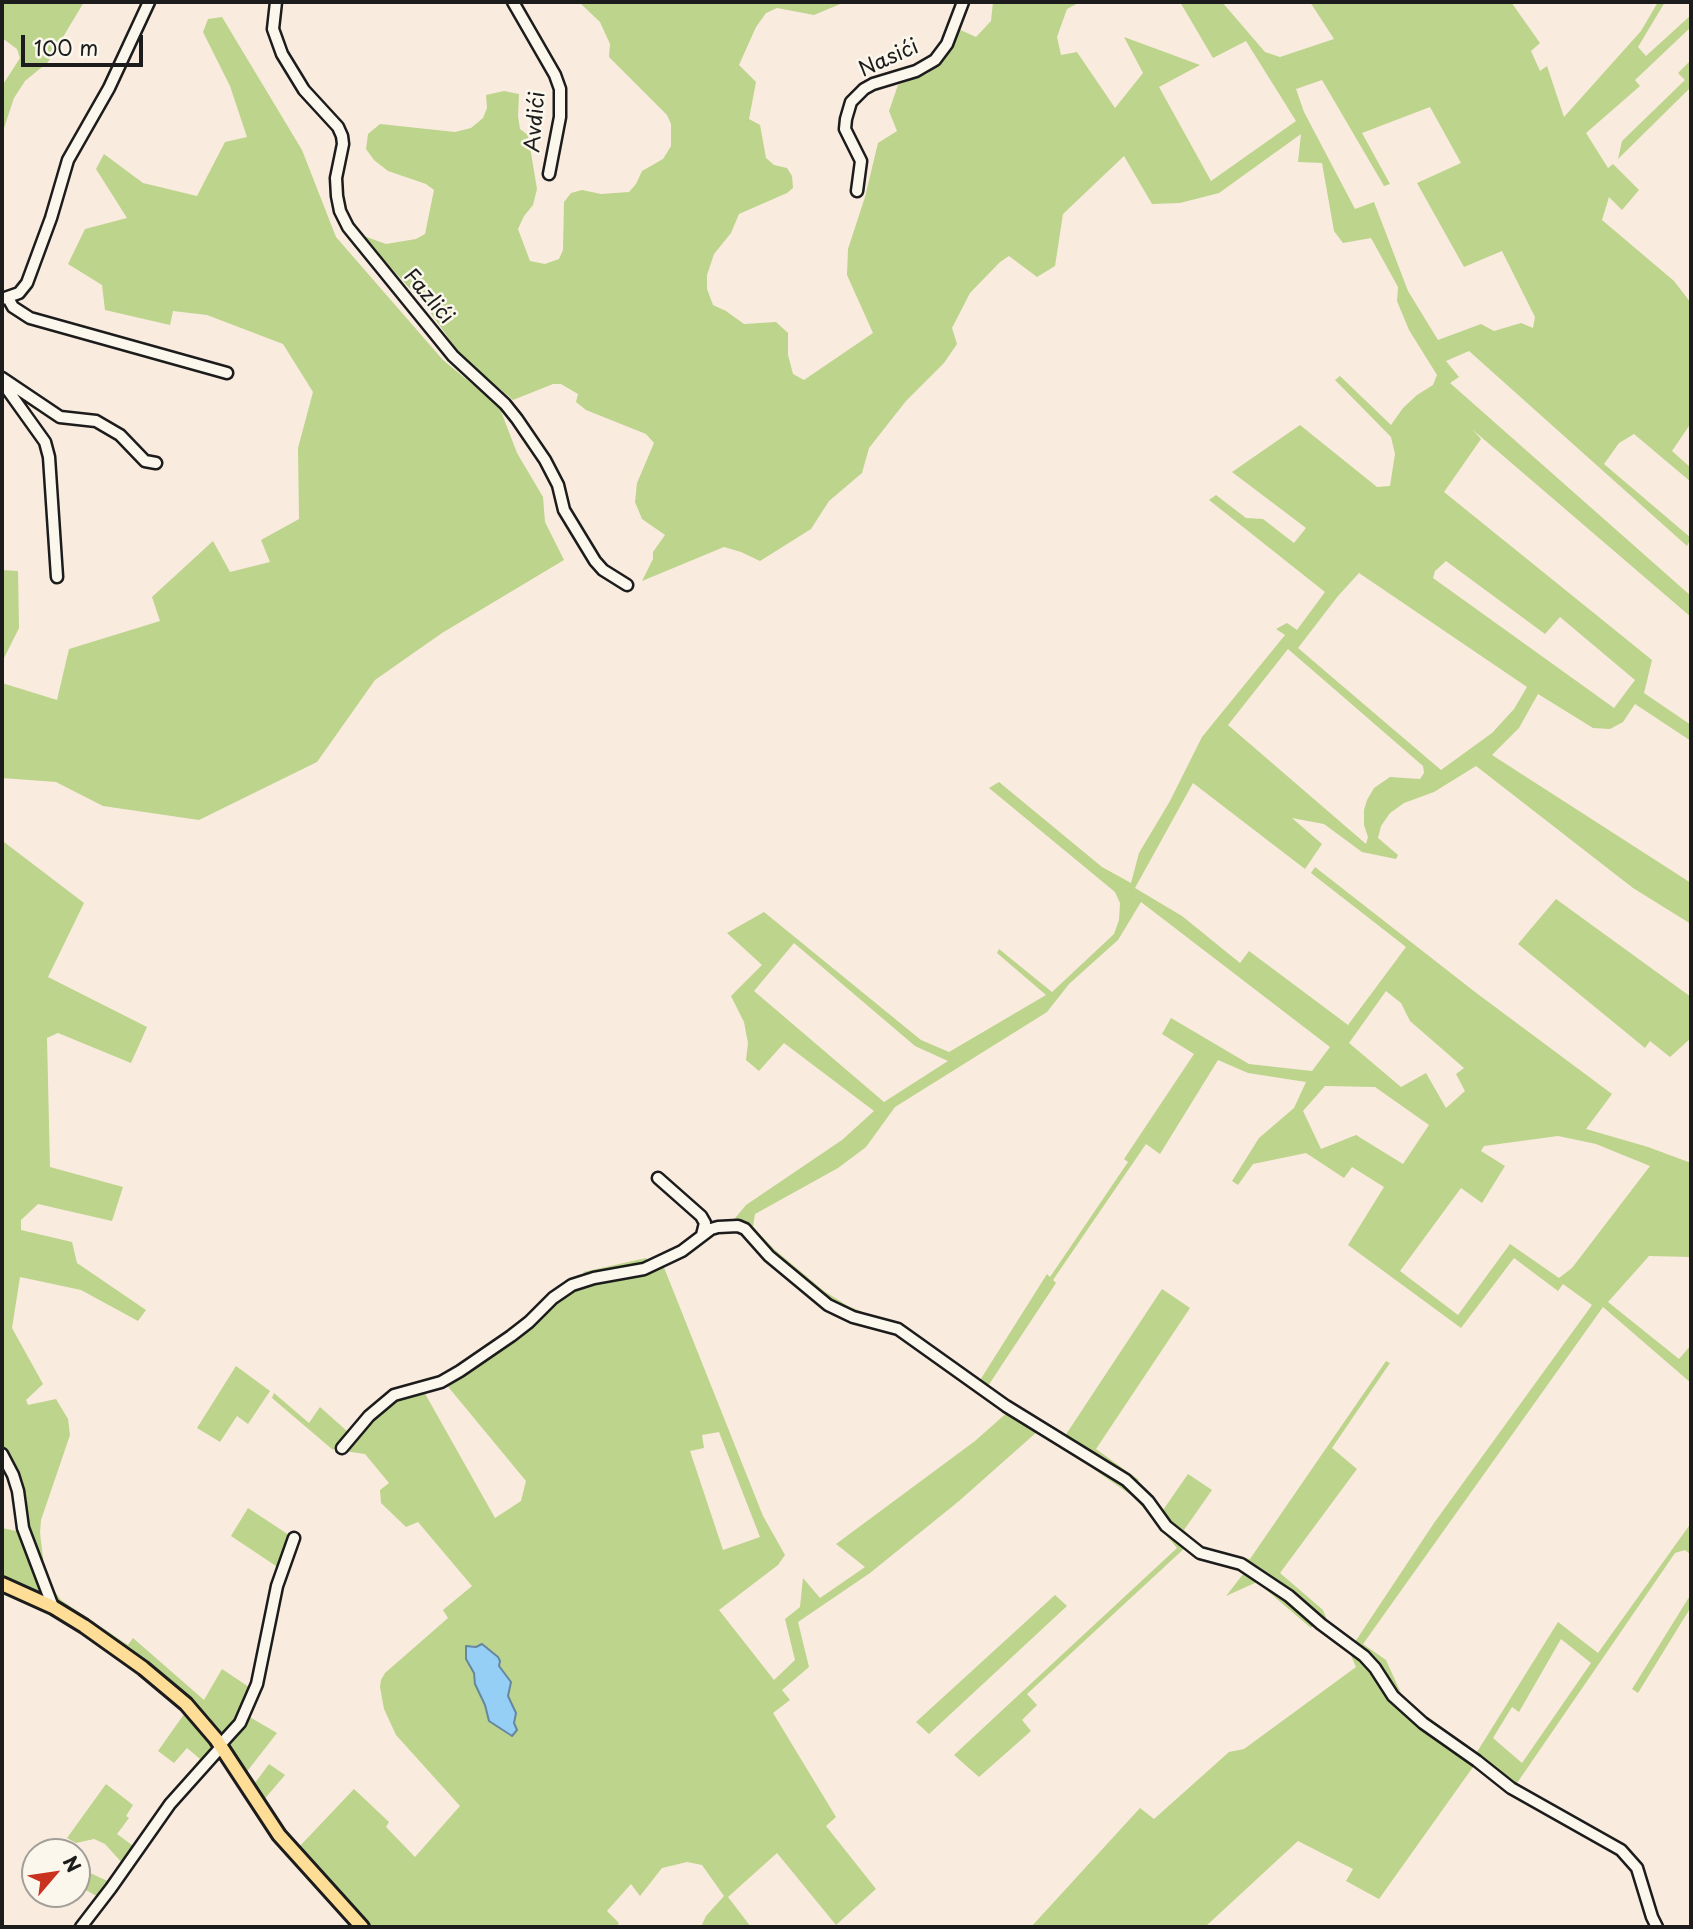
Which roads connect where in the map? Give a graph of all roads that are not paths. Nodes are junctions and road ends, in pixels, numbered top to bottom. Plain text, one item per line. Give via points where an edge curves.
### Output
1 (149, 2) edge
2 (276, 2) edge
3 (513, 2) edge
4 (963, 2) edge
5 (549, 174) dead end
6 (857, 191) dead end
7 (5, 298) edge
8 (227, 373) dead end
9 (2, 380) edge
10 (156, 463) dead end
11 (57, 577) dead end
12 (627, 585) dead end
13 (658, 1178) dead end
14 (702, 1236) junction
15 (342, 1448) dead end
16 (2, 1454) edge
17 (294, 1538) dead end
18 (2, 1584) edge
19 (53, 1607) junction
20 (221, 1746) junction
21 (81, 1927) edge
22 (362, 1927) edge
23 (1657, 1927) edge

1 - 7 street via 110,88 68,160 27,283 19,293
2 - 12 street, Fazlići via 273,29 277,42 304,90 342,136 337,196 348,227 453,356 517,419 545,460 565,510 595,561
3 - 5 street, Avdići via 560,89 560,117
4 - 6 street, Nasići via 947,44 935,60 873,84 851,102 845,129 861,160
7 - 8 street via 30,318
9 - 10 street via 60,417 102,425 132,445 145,461
9 - 11 street via 45,442
13 - 14 street via 701,1216 705,1223
14 - 15 street via 657,1264 580,1282 561,1292 529,1322 460,1371 441,1382 394,1395
14 - 23 street via 718,1227 745,1229 769,1256 828,1305 898,1329 1006,1406 1126,1480 1166,1526 1200,1553 1241,1564 1261,1575 1364,1656 1400,1704 1436,1733 1530,1800 1621,1850 1637,1868
16 - 19 street via 13,1475 23,1528
17 - 20 street via 276,1586 257,1684 240,1723
18 - 19 main road
19 - 20 main road via 165,1686 198,1716
20 - 21 street via 170,1804
20 - 22 main road via 279,1835

